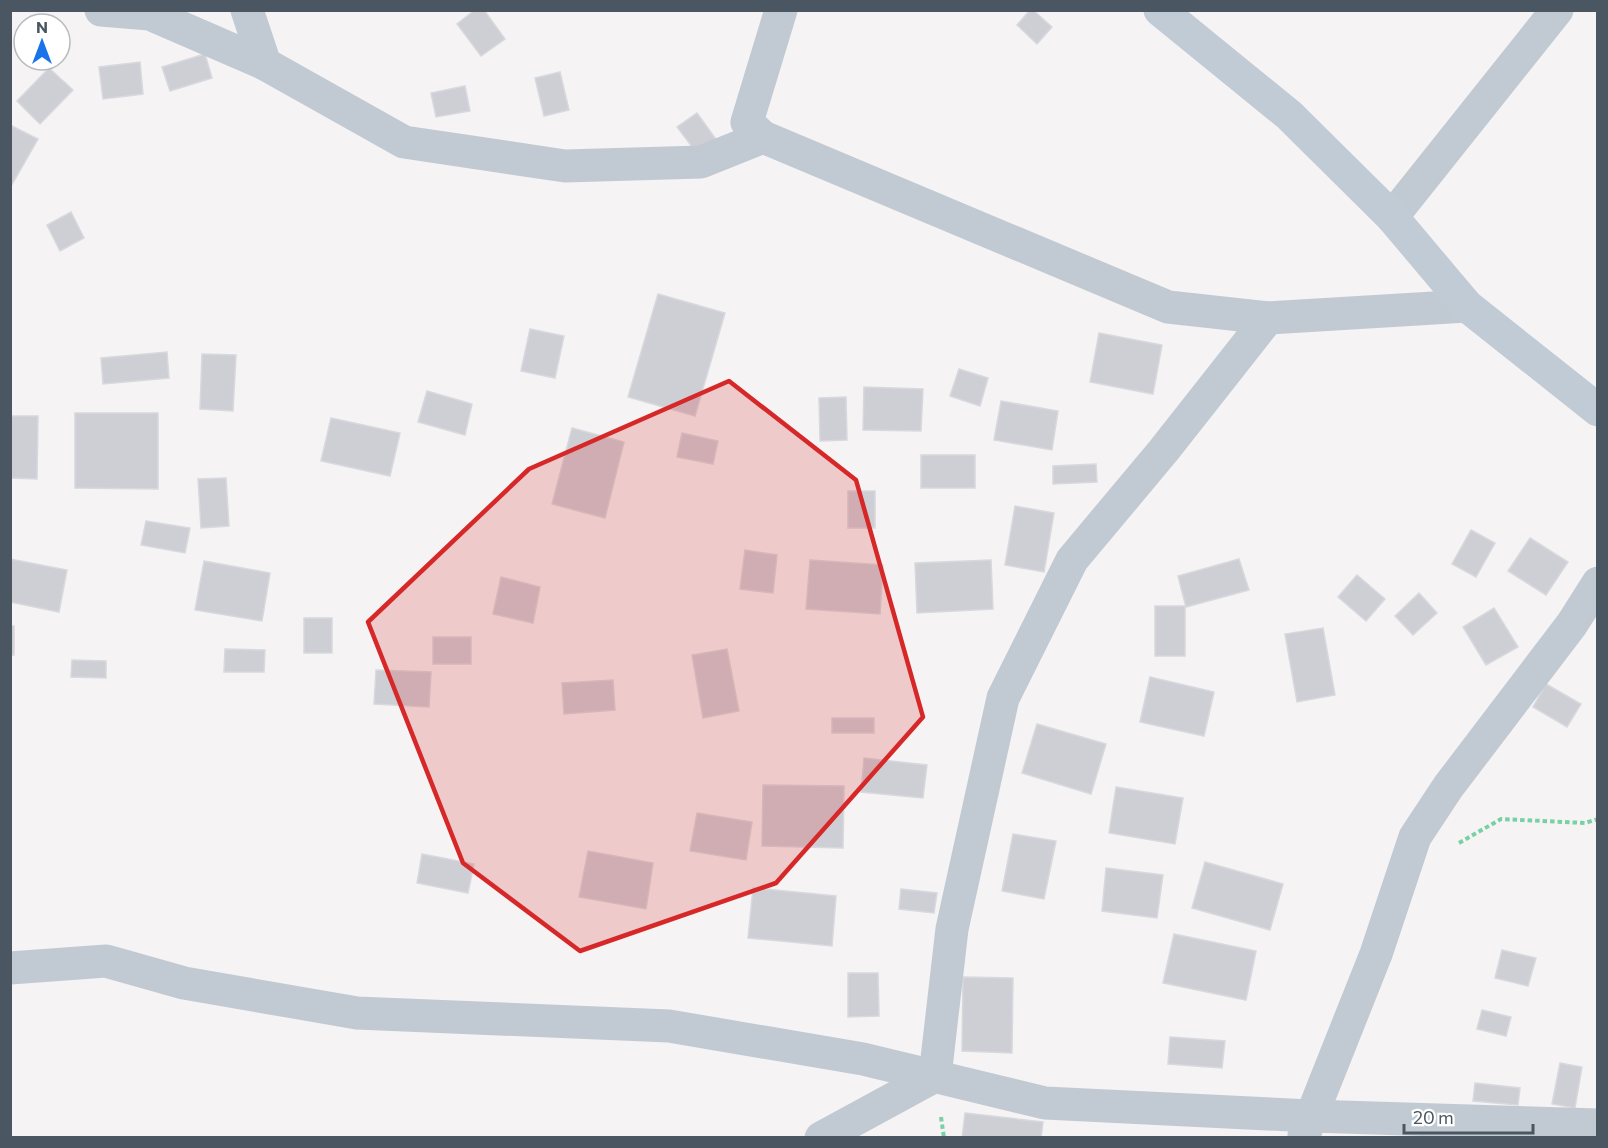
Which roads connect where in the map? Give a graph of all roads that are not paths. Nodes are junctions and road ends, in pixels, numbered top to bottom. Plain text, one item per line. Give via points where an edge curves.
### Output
1 (101, 10) edge
2 (247, 10) edge
3 (781, 10) edge
4 (1160, 10) edge
5 (1557, 10) edge
6 (265, 64) junction
7 (763, 137) junction
8 (1392, 217) junction
9 (1467, 306) junction
10 (1268, 318) junction
11 (1598, 410) edge
12 (1598, 583) edge
13 (10, 968) edge
14 (935, 1076) junction
15 (1598, 1125) edge
16 (1307, 1127) edge
17 (821, 1137) edge

1 - 6 street via 150,14
2 - 6 street
3 - 7 street via 747,122
4 - 8 main road via 1289,115
5 - 8 street
6 - 7 street via 404,142 427,146 565,166 701,162
7 - 10 street via 1168,307
8 - 9 main road
9 - 10 street
9 - 11 main road
10 - 14 street via 1072,560 1003,698 952,929
12 - 16 street via 1415,837 1377,954
13 - 14 street via 106,961 184,983 357,1013 669,1026 863,1059
14 - 16 street via 1045,1103
14 - 17 street
15 - 16 street

